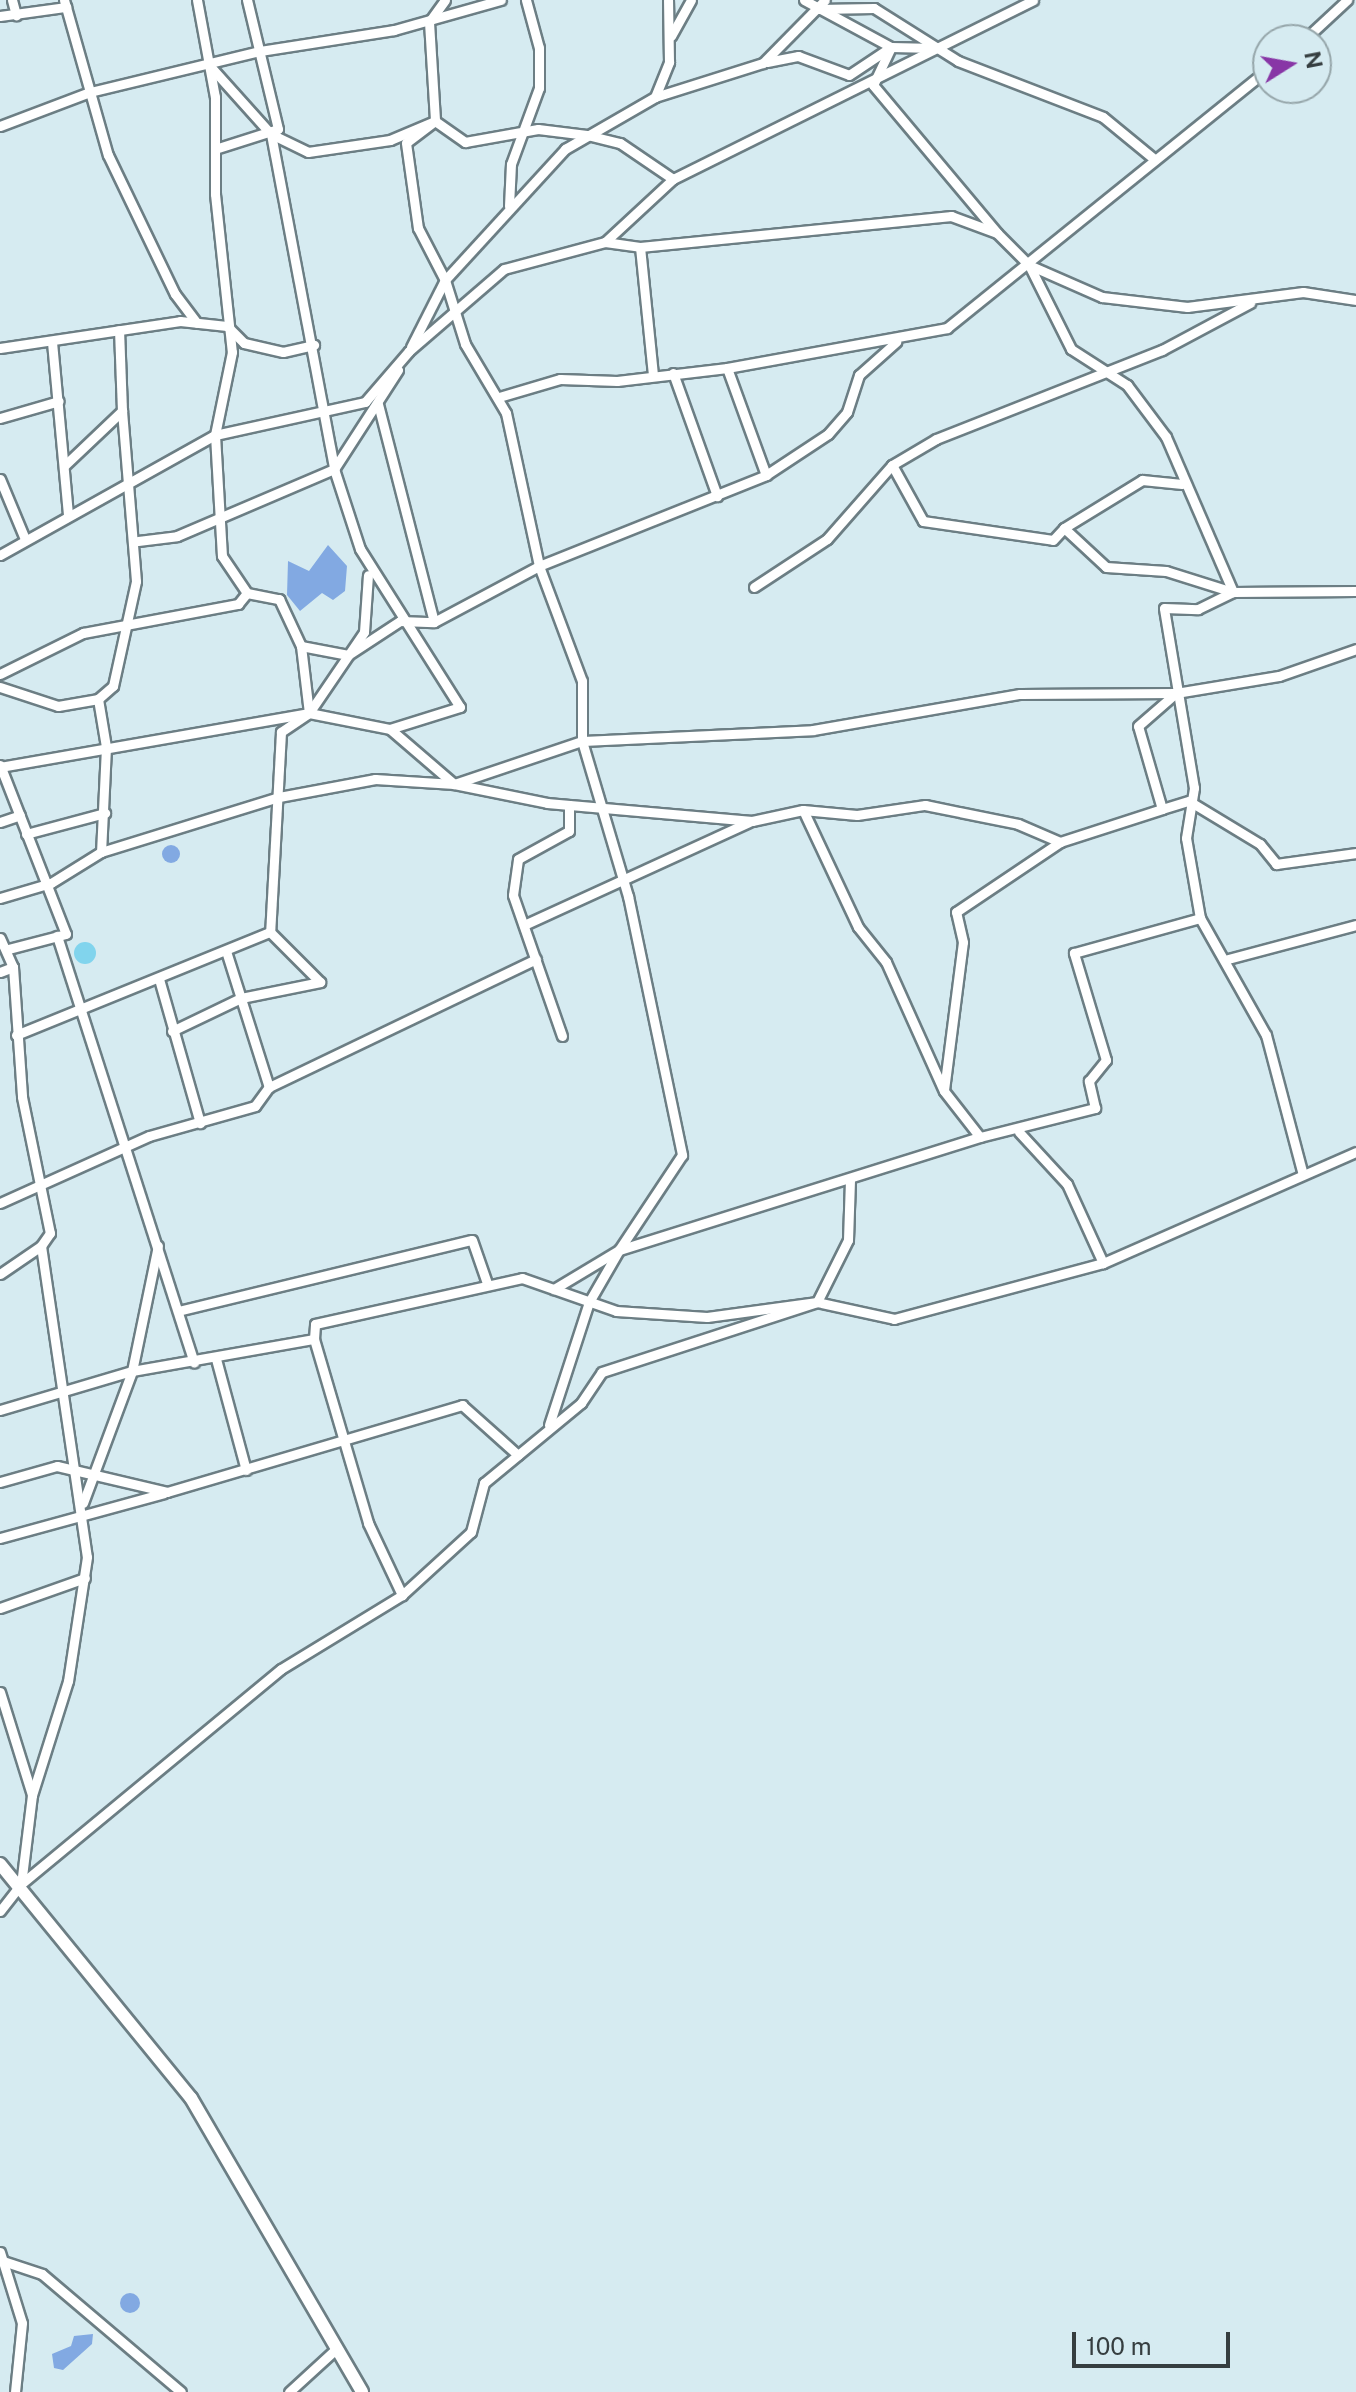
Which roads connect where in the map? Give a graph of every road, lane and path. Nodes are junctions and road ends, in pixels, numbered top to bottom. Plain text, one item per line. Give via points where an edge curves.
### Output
1 (12, 0) edge
2 (197, 0) edge
3 (247, 0) edge
4 (445, 0) edge
5 (501, 0) edge
6 (526, 0) edge
7 (668, 0) edge
8 (691, 0) edge
9 (804, 0) edge
10 (1033, 0) edge
11 (1347, 0) edge
12 (65, 4) edge
13 (822, 4) edge
14 (16, 15) junction
15 (0, 16) edge
16 (429, 22) junction
17 (1321, 24) edge
18 (670, 37) junction
19 (891, 47) junction
20 (940, 48) junction
21 (260, 51) junction
22 (207, 63) junction
23 (763, 63) junction
24 (1252, 81) edge
25 (873, 85) junction
26 (90, 92) junction
27 (655, 97) junction
28 (435, 121) junction
29 (0, 126) edge
30 (271, 134) junction
31 (525, 134) junction
32 (587, 135) junction
33 (215, 149) junction
34 (1153, 158) junction
35 (673, 179) junction
36 (509, 207) junction
37 (997, 233) junction
38 (605, 242) junction
39 (640, 247) junction
40 (1029, 265) junction
41 (445, 280) junction
42 (1356, 300) edge
43 (1250, 303) junction
44 (456, 316) junction
45 (197, 323) junction
46 (227, 326) junction
47 (119, 330) junction
48 (899, 340) junction
49 (52, 342) junction
50 (314, 345) junction
51 (0, 348) edge
52 (409, 351) junction
53 (727, 368) junction
54 (673, 373) junction
55 (653, 375) junction
56 (1102, 375) junction
57 (499, 397) junction
58 (59, 401) junction
59 (378, 404) junction
60 (122, 411) junction
61 (329, 413) junction
62 (0, 418) edge
63 (215, 435) junction
64 (65, 465) junction
65 (892, 465) junction
66 (334, 469) junction
67 (766, 475) junction
68 (131, 478) junction
69 (0, 479) edge
70 (1182, 484) junction
71 (717, 496) junction
72 (68, 514) junction
73 (217, 522) junction
74 (1064, 528) junction
75 (25, 539) junction
76 (138, 541) junction
77 (0, 555) edge
78 (539, 566) junction
79 (368, 568) junction
80 (754, 587) dead end
81 (1356, 591) edge
82 (1233, 592) junction
83 (247, 593) junction
84 (129, 620) junction
85 (400, 621) junction
86 (434, 622) junction
87 (301, 646) junction
88 (1356, 649) edge
89 (348, 655) junction
90 (0, 674) edge
91 (0, 687) edge
92 (1176, 693) junction
93 (98, 699) junction
94 (309, 713) junction
95 (390, 729) junction
96 (582, 741) junction
97 (106, 747) junction
98 (0, 766) edge
99 (454, 784) junction
100 (279, 797) junction
101 (1189, 801) junction
102 (569, 805) junction
103 (598, 809) junction
104 (1162, 809) junction
105 (803, 810) junction
106 (105, 813) junction
107 (20, 815) junction
108 (752, 821) junction
109 (0, 822) edge
110 (26, 834) junction
111 (1060, 842) junction
112 (101, 852) junction
113 (1356, 853) edge
114 (621, 878) junction
115 (51, 883) junction
116 (0, 898) edge
117 (1200, 918) junction
118 (524, 925) junction
119 (1356, 925) edge
120 (270, 932) junction
121 (57, 936) junction
122 (0, 938) edge
123 (8, 949) junction
124 (226, 951) junction
125 (536, 959) junction
126 (1228, 959) junction
127 (13, 967) junction
128 (0, 972) edge
129 (159, 979) junction
130 (241, 998) junction
131 (81, 1011) junction
132 (172, 1031) junction
133 (16, 1035) junction
134 (562, 1036) dead end
135 (269, 1087) junction
136 (944, 1091) junction
137 (200, 1123) junction
138 (1019, 1132) junction
139 (980, 1137) junction
140 (129, 1144) junction
141 (1356, 1152) edge
142 (1302, 1171) junction
143 (850, 1179) junction
144 (38, 1184) junction
145 (0, 1203) edge
146 (159, 1243) junction
147 (41, 1246) junction
148 (619, 1250) junction
149 (1103, 1263) junction
150 (0, 1274) edge
151 (487, 1283) junction
152 (554, 1289) junction
153 (589, 1302) junction
154 (817, 1302) junction
155 (178, 1311) junction
156 (314, 1339) junction
157 (216, 1359) junction
158 (194, 1363) junction
159 (132, 1371) junction
160 (58, 1397) junction
161 (0, 1410) edge
162 (549, 1426) junction
163 (342, 1439) junction
164 (518, 1455) junction
165 (246, 1470) junction
166 (73, 1474) junction
167 (89, 1475) junction
168 (0, 1482) edge
169 (167, 1492) junction
170 (83, 1514) junction
171 (0, 1538) edge
172 (85, 1578) junction
173 (402, 1595) junction
174 (0, 1608) edge
175 (0, 1692) edge
176 (32, 1795) junction
177 (0, 1864) edge
178 (21, 1884) junction
179 (0, 1911) edge
180 (0, 2252) edge
181 (2, 2261) edge
182 (337, 2348) junction
183 (15, 2392) edge
184 (181, 2392) edge
185 (289, 2392) edge
186 (362, 2392) edge

1 - 14 street
2 - 22 street
3 - 21 street
4 - 16 street
5 - 16 street
6 - 31 street via 539,48 539,88
7 - 18 street
8 - 18 street
9 - 13 street
10 - 20 street
11 - 17 street
12 - 14 street
12 - 26 street
13 - 19 street
13 - 20 street via 874,8
13 - 23 street
14 - 15 street
16 - 21 street
16 - 28 street
18 - 27 street
19 - 20 street
19 - 23 street via 849,75 798,56
19 - 25 street
20 - 25 street
20 - 34 street via 1103,117
21 - 22 street
21 - 30 street via 278,129
22 - 26 street
22 - 30 street
22 - 33 street
23 - 27 street
24 - 34 street
25 - 35 street
25 - 37 street
26 - 29 street
26 - 45 street via 108,155 175,294
27 - 32 street
28 - 30 street via 390,140 308,152
28 - 31 street via 465,142
28 - 41 street via 406,143 418,228
30 - 33 street
30 - 50 street
31 - 32 street
31 - 36 street via 511,164
32 - 35 street via 620,143
32 - 36 street
33 - 46 street
34 - 40 street
35 - 38 street
36 - 41 street via 476,254
37 - 39 street via 951,216 915,216
37 - 40 street
38 - 39 street
38 - 44 street via 504,269
39 - 55 street
40 - 43 street via 1102,297 1187,307
40 - 48 street via 947,328
40 - 56 street via 1071,349
41 - 44 street
41 - 52 street
42 - 43 street via 1303,292
43 - 56 street via 1225,321
44 - 52 street
44 - 57 street via 482,377
45 - 46 street
45 - 47 street
46 - 50 street via 244,343 283,352
46 - 63 street via 232,352
47 - 49 street
47 - 60 street
48 - 53 street
48 - 67 street via 859,375 847,412 828,434
49 - 51 street
49 - 58 street
50 - 61 street
52 - 59 street
52 - 61 street via 365,402
53 - 54 street
53 - 67 street
54 - 55 street
54 - 71 street
55 - 57 street via 560,379
56 - 65 street via 953,430
56 - 70 street via 1127,385 1151,416
57 - 78 street
58 - 62 street
58 - 64 street
59 - 66 street
59 - 86 street
60 - 64 street
60 - 68 street
61 - 63 street
61 - 66 street
63 - 68 street
63 - 73 street
64 - 72 street
65 - 74 street via 923,521 1053,540
65 - 80 street via 827,539
66 - 73 street
66 - 79 street
67 - 71 street
68 - 72 street
68 - 76 street
69 - 75 street
70 - 74 street via 1142,480
70 - 82 street via 1205,516
71 - 78 street
72 - 75 street
73 - 76 street
73 - 83 street via 229,573
74 - 82 street via 1106,567 1166,571
75 - 77 street
76 - 84 street
78 - 86 street
78 - 96 street via 582,681
79 - 85 street
79 - 89 street via 370,606
81 - 82 street
82 - 92 street via 1198,609 1164,608
83 - 84 street via 238,604
83 - 87 street via 279,599
84 - 90 street via 83,633
84 - 93 street via 113,686
85 - 86 street
85 - 89 street
85 - 95 street via 460,707
87 - 89 street
87 - 94 street
88 - 92 street via 1279,676
89 - 94 street
91 - 93 street via 58,706
92 - 96 street via 1020,694 813,730
92 - 101 street via 1194,788
92 - 104 street via 1138,726
93 - 97 street
94 - 95 street
94 - 97 street
94 - 100 street via 281,732
95 - 99 street
96 - 99 street
96 - 103 street
97 - 98 street
97 - 106 street
98 - 107 street
99 - 100 street via 375,779
99 - 102 street
100 - 112 street
100 - 120 street
101 - 104 street
101 - 113 street via 1260,844 1276,864
101 - 117 street via 1188,869
102 - 103 street
102 - 118 street via 569,831 518,859 513,895
103 - 108 street
103 - 114 street
104 - 111 street
105 - 108 street
105 - 111 street via 857,815 925,805 1018,824
105 - 136 street via 858,927 886,962
106 - 110 street
106 - 112 street
107 - 109 street
107 - 110 street
108 - 114 street
110 - 115 street
111 - 136 street via 956,912 963,942
112 - 115 street
114 - 118 street
114 - 148 street via 682,1155
115 - 116 street
115 - 121 street via 66,934
117 - 126 street via 1217,953
117 - 138 street via 1074,953 1106,1060 1089,1081 1095,1108
118 - 125 street
119 - 126 street
120 - 124 street
120 - 130 street via 320,982
121 - 123 street
121 - 131 street
122 - 123 street
123 - 127 street
124 - 129 street
124 - 130 street
125 - 134 street
125 - 135 street
126 - 142 street via 1266,1035
127 - 128 street
127 - 133 street
129 - 131 street
129 - 132 street
130 - 132 street
130 - 135 street
131 - 133 street
131 - 140 street
132 - 137 street
133 - 144 street
135 - 137 street via 255,1106
136 - 139 street
137 - 140 street
138 - 139 street
138 - 149 street via 1067,1184
139 - 143 street
140 - 144 street
140 - 146 street
141 - 142 street
142 - 149 street
143 - 148 street
143 - 154 street via 848,1240
144 - 145 street
144 - 147 street via 50,1233
146 - 155 street
146 - 159 street
147 - 150 street
147 - 160 street
148 - 152 street
148 - 153 street
149 - 154 street via 894,1319
151 - 152 street via 522,1278
151 - 155 street via 472,1240
151 - 156 street via 315,1324
152 - 153 street
153 - 154 street via 616,1311 707,1317
153 - 162 street
154 - 162 street via 602,1372 581,1403
155 - 158 street
156 - 157 street
156 - 163 street
157 - 158 street
157 - 165 street
158 - 159 street
159 - 160 street
159 - 167 street
160 - 161 street
160 - 166 street
162 - 164 street
163 - 164 street via 462,1405
163 - 165 street
163 - 173 street via 368,1523
164 - 173 street via 484,1483 471,1532
165 - 169 street
166 - 167 street
166 - 168 street via 57,1466
166 - 170 street
167 - 169 street
167 - 170 street
169 - 170 street
170 - 171 street
170 - 172 street
172 - 174 street
172 - 176 street via 68,1681
173 - 178 street via 281,1669
175 - 176 street
176 - 178 street
177 - 178 street
178 - 179 street
178 - 182 street via 111,2007 191,2098
180 - 181 street
181 - 183 street via 22,2323
181 - 184 street via 42,2274
182 - 185 street
182 - 186 street

